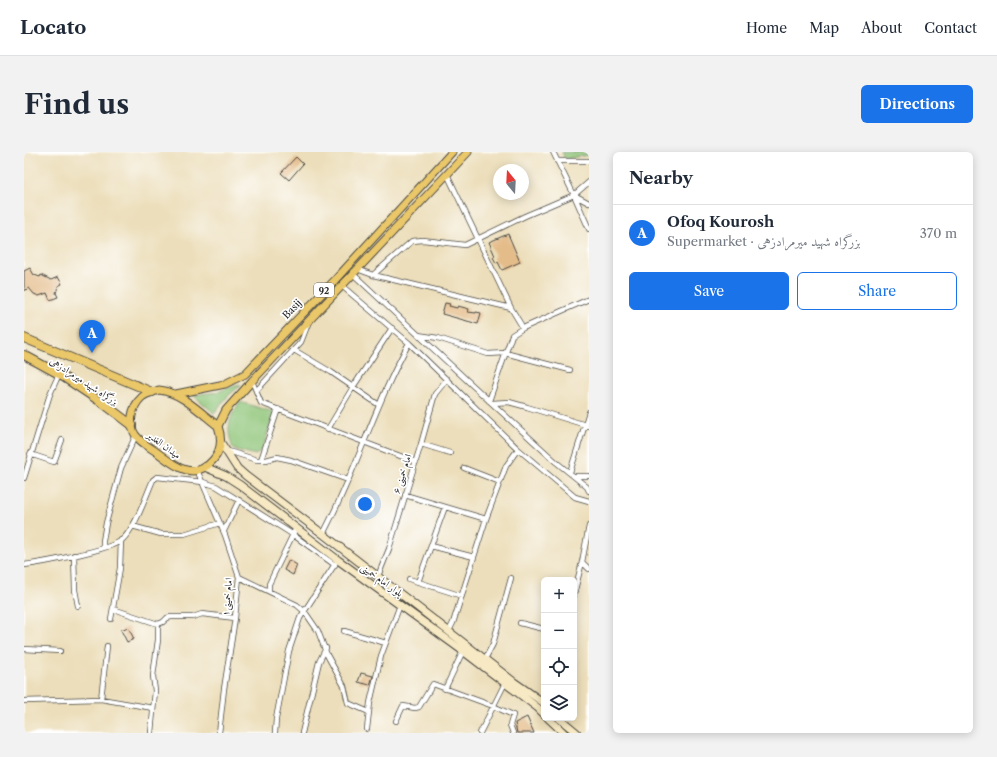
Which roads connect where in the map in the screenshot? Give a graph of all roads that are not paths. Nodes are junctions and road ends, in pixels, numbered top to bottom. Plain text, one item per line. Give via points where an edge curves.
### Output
1 (452, 152) edge
2 (468, 152) edge
3 (553, 152) edge
4 (557, 161) junction
5 (589, 161) edge
6 (447, 174) junction
7 (589, 182) edge
8 (574, 195) junction
9 (589, 203) edge
10 (589, 229) edge
11 (478, 238) junction
12 (355, 272) junction
13 (373, 275) junction
14 (342, 286) junction
15 (589, 299) edge
16 (511, 308) junction
17 (309, 320) junction
18 (392, 328) junction
19 (523, 328) junction
20 (418, 335) junction
21 (24, 338) edge
22 (409, 342) junction
23 (294, 350) junction
24 (505, 354) junction
25 (24, 355) edge
26 (570, 370) dead end
27 (59, 374) junction
28 (244, 374) junction
29 (447, 379) junction
30 (252, 381) junction
31 (353, 387) junction
32 (257, 390) junction
33 (152, 392) junction
34 (176, 394) junction
35 (491, 402) junction
36 (378, 405) junction
37 (278, 409) junction
38 (589, 412) edge
39 (132, 425) junction
40 (587, 425) edge
41 (218, 426) junction
42 (328, 429) junction
43 (136, 435) junction
44 (62, 440) dead end
45 (363, 442) junction
46 (421, 444) junction
47 (223, 447) junction
48 (518, 449) junction
49 (450, 453) dead end
50 (30, 454) junction
51 (261, 460) junction
52 (416, 462) junction
53 (201, 468) junction
54 (464, 468) dead end
55 (570, 472) junction
56 (575, 476) junction
57 (589, 476) edge
58 (24, 478) edge
59 (348, 480) junction
60 (203, 482) junction
61 (500, 482) junction
62 (589, 491) edge
63 (405, 495) junction
64 (239, 500) junction
65 (589, 501) edge
66 (445, 507) junction
67 (486, 519) junction
68 (220, 523) junction
69 (132, 526) junction
70 (589, 526) edge
71 (224, 531) junction
72 (294, 531) junction
73 (323, 534) junction
74 (121, 540) junction
75 (431, 546) junction
76 (103, 548) junction
77 (74, 555) junction
78 (474, 557) junction
79 (582, 562) junction
80 (336, 563) junction
81 (24, 565) edge
82 (589, 569) edge
83 (378, 576) junction
84 (239, 577) junction
85 (511, 578) dead end
86 (409, 579) dead end
87 (418, 582) junction
88 (577, 582) edge
89 (269, 592) junction
90 (462, 596) junction
91 (400, 605) junction
92 (78, 606) dead end
93 (113, 609) junction
94 (305, 612) junction
95 (235, 618) junction
96 (111, 619) dead end
97 (520, 623) dead end
98 (158, 624) junction
99 (541, 628) edge
100 (446, 629) junction
101 (344, 631) dead end
102 (438, 633) junction
103 (386, 643) junction
104 (107, 646) dead end
105 (326, 648) junction
106 (24, 649) edge
107 (60, 651) dead end
108 (463, 651) junction
109 (485, 659) junction
110 (505, 683) junction
111 (445, 689) junction
112 (541, 698) edge
113 (100, 699) junction
114 (24, 702) edge
115 (493, 706) junction
116 (153, 708) junction
117 (541, 711) edge
118 (369, 712) junction
119 (396, 721) dead end
120 (550, 721) edge
121 (563, 721) edge
122 (367, 729) dead end
123 (556, 730) edge
124 (151, 733) edge
125 (219, 733) edge
126 (275, 733) edge
127 (302, 733) edge
128 (480, 733) edge
129 (513, 733) edge
130 (564, 733) edge
131 (577, 733) edge

1 - 28 main road, Basij / 92
2 - 6 main road, Basij / 92
3 - 4 street
4 - 5 street
4 - 8 street
6 - 11 street
6 - 12 main road, Basij / 92
7 - 8 street
8 - 9 street
8 - 10 street
8 - 11 street
11 - 13 street via 465,245 412,241
11 - 16 street
12 - 13 street
12 - 14 main road, Basij / 92
12 - 20 street
13 - 16 street
14 - 17 main road, Basij / 92
14 - 18 street
15 - 19 street
16 - 19 street
17 - 23 street via 301,342
17 - 30 main road, Basij / 92
18 - 22 street
18 - 31 street
19 - 24 street via 512,335
20 - 24 street via 438,338 488,354
20 - 35 street
21 - 33 highway, بزرگراه شهید میرمرادزهی / 92
22 - 29 street
22 - 36 street
23 - 31 street
23 - 32 street
24 - 26 street
24 - 35 street
25 - 27 highway, بزرگراه شهید میرمرادزهی
27 - 39 highway, بزرگراه شهید میرمرادزهی
27 - 50 street
28 - 30 main road
28 - 34 main road, Basij / 92 via 225,384
29 - 46 street, امام خمینی ۶ via 435,394
29 - 48 street
30 - 32 street
30 - 41 main road, Basij / 92 via 226,410
31 - 36 street
31 - 42 street
32 - 37 street via 261,403
33 - 34 main road, 92 via 159,390
33 - 39 main road via 142,397 134,408
34 - 41 main road, 92
35 - 40 street via 527,406
35 - 55 street
36 - 45 street
37 - 42 street
37 - 51 street
38 - 40 street
39 - 43 main road, میدان الغدیر
40 - 55 street
41 - 47 main road
42 - 45 street
43 - 53 main road, میدان الغدیر via 178,468 192,471
43 - 76 street via 121,468 106,523
44 - 50 street via 54,462
45 - 52 street
45 - 59 street
46 - 49 street
46 - 52 street, امام خمینی ۶
47 - 51 street
47 - 53 main road via 209,465
47 - 73 main road, بلوار امام خمینی via 237,468 246,476
48 - 61 street via 506,466
48 - 65 street via 575,497
50 - 58 street
51 - 59 street via 284,458
52 - 63 street, امام خمینی ۶
53 - 60 street, امام خمینی۱
53 - 72 main road, بلوار امام خمینی via 226,476 240,485
54 - 61 street
55 - 56 street
56 - 57 street
56 - 62 street
59 - 73 street
60 - 64 street via 216,486
60 - 68 street, امام خمینی۱
60 - 69 street via 157,477 153,480
61 - 67 street
63 - 66 street
63 - 83 street, امام خمینی ۶
64 - 71 street
64 - 72 street
66 - 67 street
66 - 75 street
67 - 78 street
68 - 69 street via 184,534 160,534
68 - 71 street, امام خمینی۱
69 - 74 street
70 - 79 street
71 - 84 street, امام خمینی۱
72 - 80 main road, بلوار امام خمینی
72 - 89 street via 269,584
73 - 83 main road, بلوار امام خمینی
74 - 76 street
74 - 93 street via 120,568
75 - 78 street
75 - 87 street
76 - 77 street
77 - 81 street
77 - 92 street
78 - 90 street
79 - 82 street
79 - 88 street
80 - 91 main road, بلوار امام خمینی
80 - 94 street
83 - 100 main road, بلوار امام خمینی
84 - 89 street
84 - 95 street, امام خمینی۱
85 - 109 street via 492,644
86 - 87 street
87 - 90 street
89 - 94 street via 297,605
90 - 100 street via 453,623
91 - 102 main road, بلوار امام خمینی
91 - 103 street
93 - 96 street
93 - 98 street
94 - 105 street
94 - 126 street via 300,618 289,651
95 - 98 street via 202,614 193,617 171,617
95 - 125 street, امام خمینی۱
97 - 99 street
98 - 116 street
100 - 102 main road
100 - 109 main road, بلوار امام خمینی
101 - 103 street
102 - 108 main road, بلوار امام خمینی
103 - 118 street
104 - 113 street
105 - 118 street via 327,655 344,686 348,703
105 - 127 street via 318,662
106 - 107 street
108 - 110 main road, بلوار امام خمینی
108 - 111 street
109 - 112 main road, بلوار امام خمینی via 514,682
110 - 115 street
110 - 117 main road, بلوار امام خمینی
111 - 115 street
111 - 119 street via 433,684 419,707 402,706
113 - 114 street
113 - 116 street
115 - 128 street
115 - 129 street via 513,715 510,724
116 - 124 street
118 - 122 street
120 - 123 main road
121 - 131 main road
123 - 130 main road

